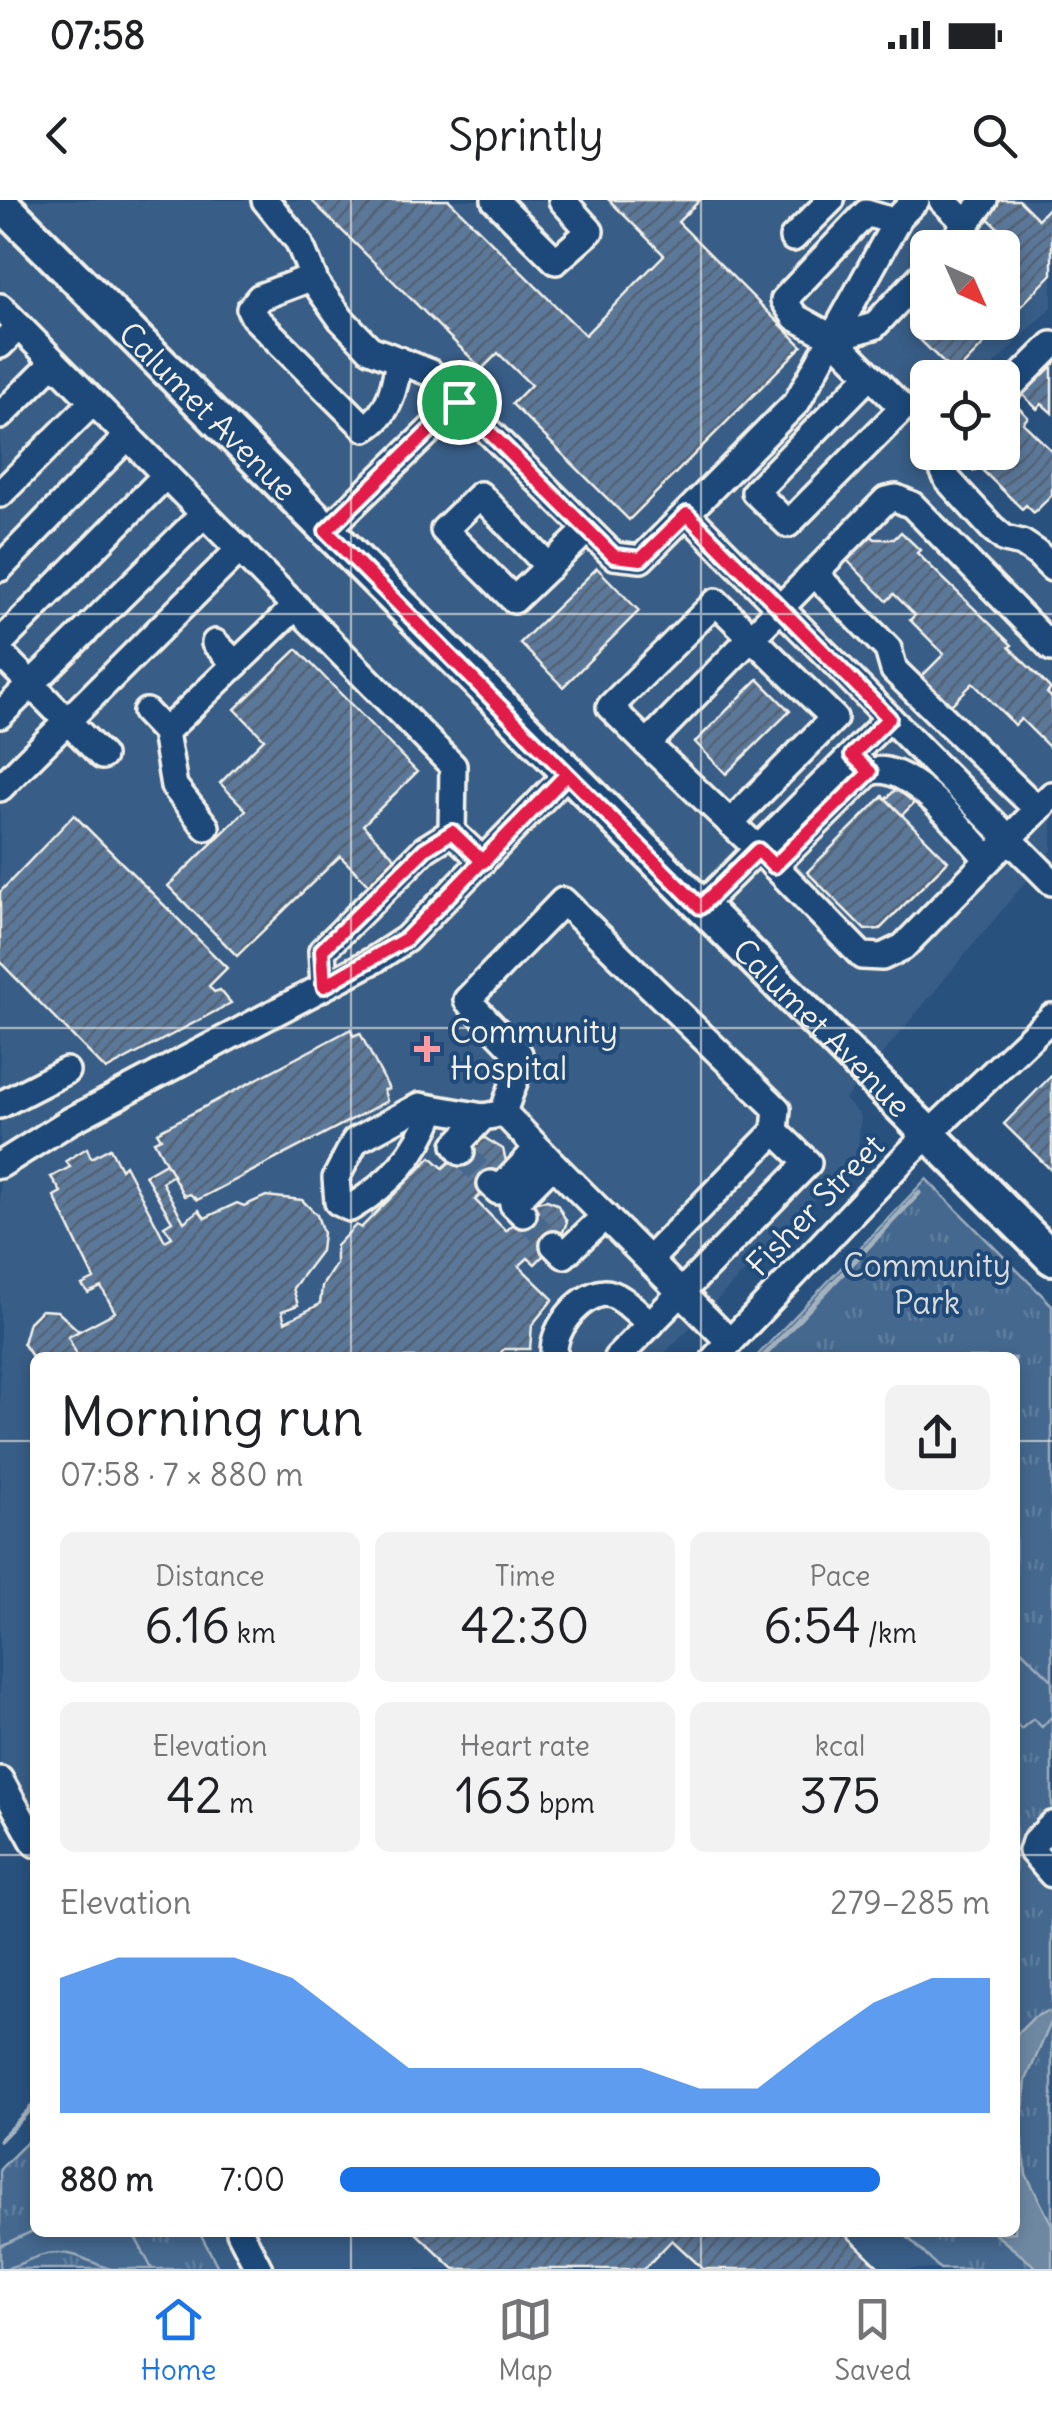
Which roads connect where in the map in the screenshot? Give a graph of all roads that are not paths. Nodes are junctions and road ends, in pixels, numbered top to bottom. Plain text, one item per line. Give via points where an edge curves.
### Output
1 (265, 200) edge
2 (495, 200) edge
3 (562, 200) edge
4 (831, 200) edge
5 (916, 200) edge
6 (942, 200) edge
7 (984, 200) edge
8 (0, 202) edge
9 (896, 222) junction
10 (966, 223) junction
11 (961, 230) edge
12 (793, 238) dead end
13 (313, 277) junction
14 (910, 289) edge
15 (9, 317) edge
16 (833, 338) junction
17 (0, 344) edge
18 (1052, 345) edge
19 (399, 360) junction
20 (54, 362) junction
21 (870, 375) junction
22 (1020, 377) edge
23 (94, 402) junction
24 (459, 402) junction
25 (0, 416) edge
26 (128, 436) junction
27 (943, 470) edge
28 (166, 475) junction
29 (0, 494) edge
30 (204, 514) junction
31 (687, 514) junction
32 (587, 530) junction
33 (326, 531) junction
34 (240, 549) junction
35 (549, 567) dead end
36 (0, 568) edge
37 (1052, 568) edge
38 (814, 574) junction
39 (296, 606) junction
40 (781, 609) junction
41 (754, 637) junction
42 (215, 642) dead end
43 (0, 643) edge
44 (1052, 648) edge
45 (0, 654) edge
46 (236, 664) junction
47 (31, 684) junction
48 (146, 712) dead end
49 (0, 715) edge
50 (889, 718) junction
51 (67, 721) junction
52 (165, 732) junction
53 (648, 744) junction
54 (102, 756) dead end
55 (861, 763) junction
56 (567, 774) junction
57 (0, 788) edge
58 (1044, 802) edge
59 (730, 823) junction
60 (206, 827) dead end
61 (452, 832) junction
62 (1008, 838) junction
63 (766, 858) junction
64 (988, 859) junction
65 (483, 862) junction
66 (1052, 882) edge
67 (700, 907) junction
68 (324, 986) junction
69 (1052, 1017) edge
70 (66, 1071) dead end
71 (0, 1104) edge
72 (434, 1109) dead end
73 (493, 1115) junction
74 (776, 1131) junction
75 (930, 1134) junction
76 (461, 1152) dead end
77 (545, 1157) junction
78 (0, 1164) edge
79 (492, 1184) dead end
80 (523, 1214) dead end
81 (605, 1216) junction
82 (554, 1246) dead end
83 (1052, 1258) edge
84 (648, 1260) junction
85 (682, 1294) junction
86 (651, 1324) junction
87 (723, 1350) edge
88 (553, 1352) edge
89 (624, 1352) edge
90 (0, 1780) edge
91 (1052, 1825) edge
92 (30, 1834) edge
93 (1052, 1874) edge
94 (243, 2237) edge
95 (260, 2269) edge

1 - 13 street via 299,242
2 - 3 street via 556,261 590,231
4 - 12 street
5 - 9 street
6 - 10 street
7 - 10 street
8 - 33 main road, Calumet Avenue
9 - 16 street
9 - 16 street via 866,214 787,294 795,317
10 - 11 street
13 - 19 street via 340,319 370,348
13 - 19 street via 260,297 250,309 365,428 394,390
14 - 16 street via 874,326
15 - 17 street
15 - 20 street
16 - 21 street
16 - 31 street via 797,402
18 - 22 street
19 - 24 street via 431,373
20 - 23 street
20 - 25 street
21 - 21 street via 903,408 788,524 755,492
23 - 26 street
23 - 29 street
24 - 32 street
24 - 33 street
26 - 28 street
26 - 36 street
27 - 37 street via 1005,539 1022,543
28 - 30 street
28 - 43 street
30 - 34 street
30 - 47 street
31 - 32 street via 641,559 614,556
31 - 40 street
32 - 35 street
33 - 56 main road, Calumet Avenue
34 - 39 street
34 - 51 street
38 - 40 street
38 - 44 street via 886,500 896,498 912,505
38 - 58 street via 888,649 894,670
39 - 46 street
39 - 61 street via 454,766
40 - 41 street
40 - 50 street
41 - 53 street
41 - 53 street via 716,602 610,708
41 - 59 street via 834,718
42 - 46 street
45 - 47 street
46 - 52 street
47 - 49 street
47 - 51 street
48 - 52 street
50 - 55 street
50 - 62 street
51 - 54 street
51 - 57 street
52 - 60 street via 174,786
53 - 59 street
55 - 63 street
55 - 64 street via 902,774
56 - 65 street
56 - 67 main road, Calumet Avenue
58 - 62 street
59 - 63 street
61 - 65 street
61 - 68 street via 425,849 322,950
62 - 64 street
62 - 66 street
63 - 64 street via 862,956 882,957 903,947
63 - 67 street
65 - 68 street via 406,939
67 - 75 main road, Calumet Avenue
68 - 78 street
69 - 75 street, Fisher Street
70 - 71 street
72 - 73 street
73 - 74 street via 519,1069 520,1054 467,1000 563,900 777,1109
73 - 76 street via 456,1144
73 - 77 street
74 - 84 street
74 - 85 street via 808,1163
75 - 83 main road, Calumet Avenue
75 - 87 street, Fisher Street
77 - 79 street via 498,1191
77 - 80 street via 513,1204
77 - 81 street
81 - 82 street via 564,1255
81 - 84 street
84 - 85 street
85 - 86 street
85 - 87 street
86 - 88 street via 618,1298 596,1295 557,1332
86 - 89 street
90 - 92 street
91 - 93 street via 1032,1851
94 - 95 street

